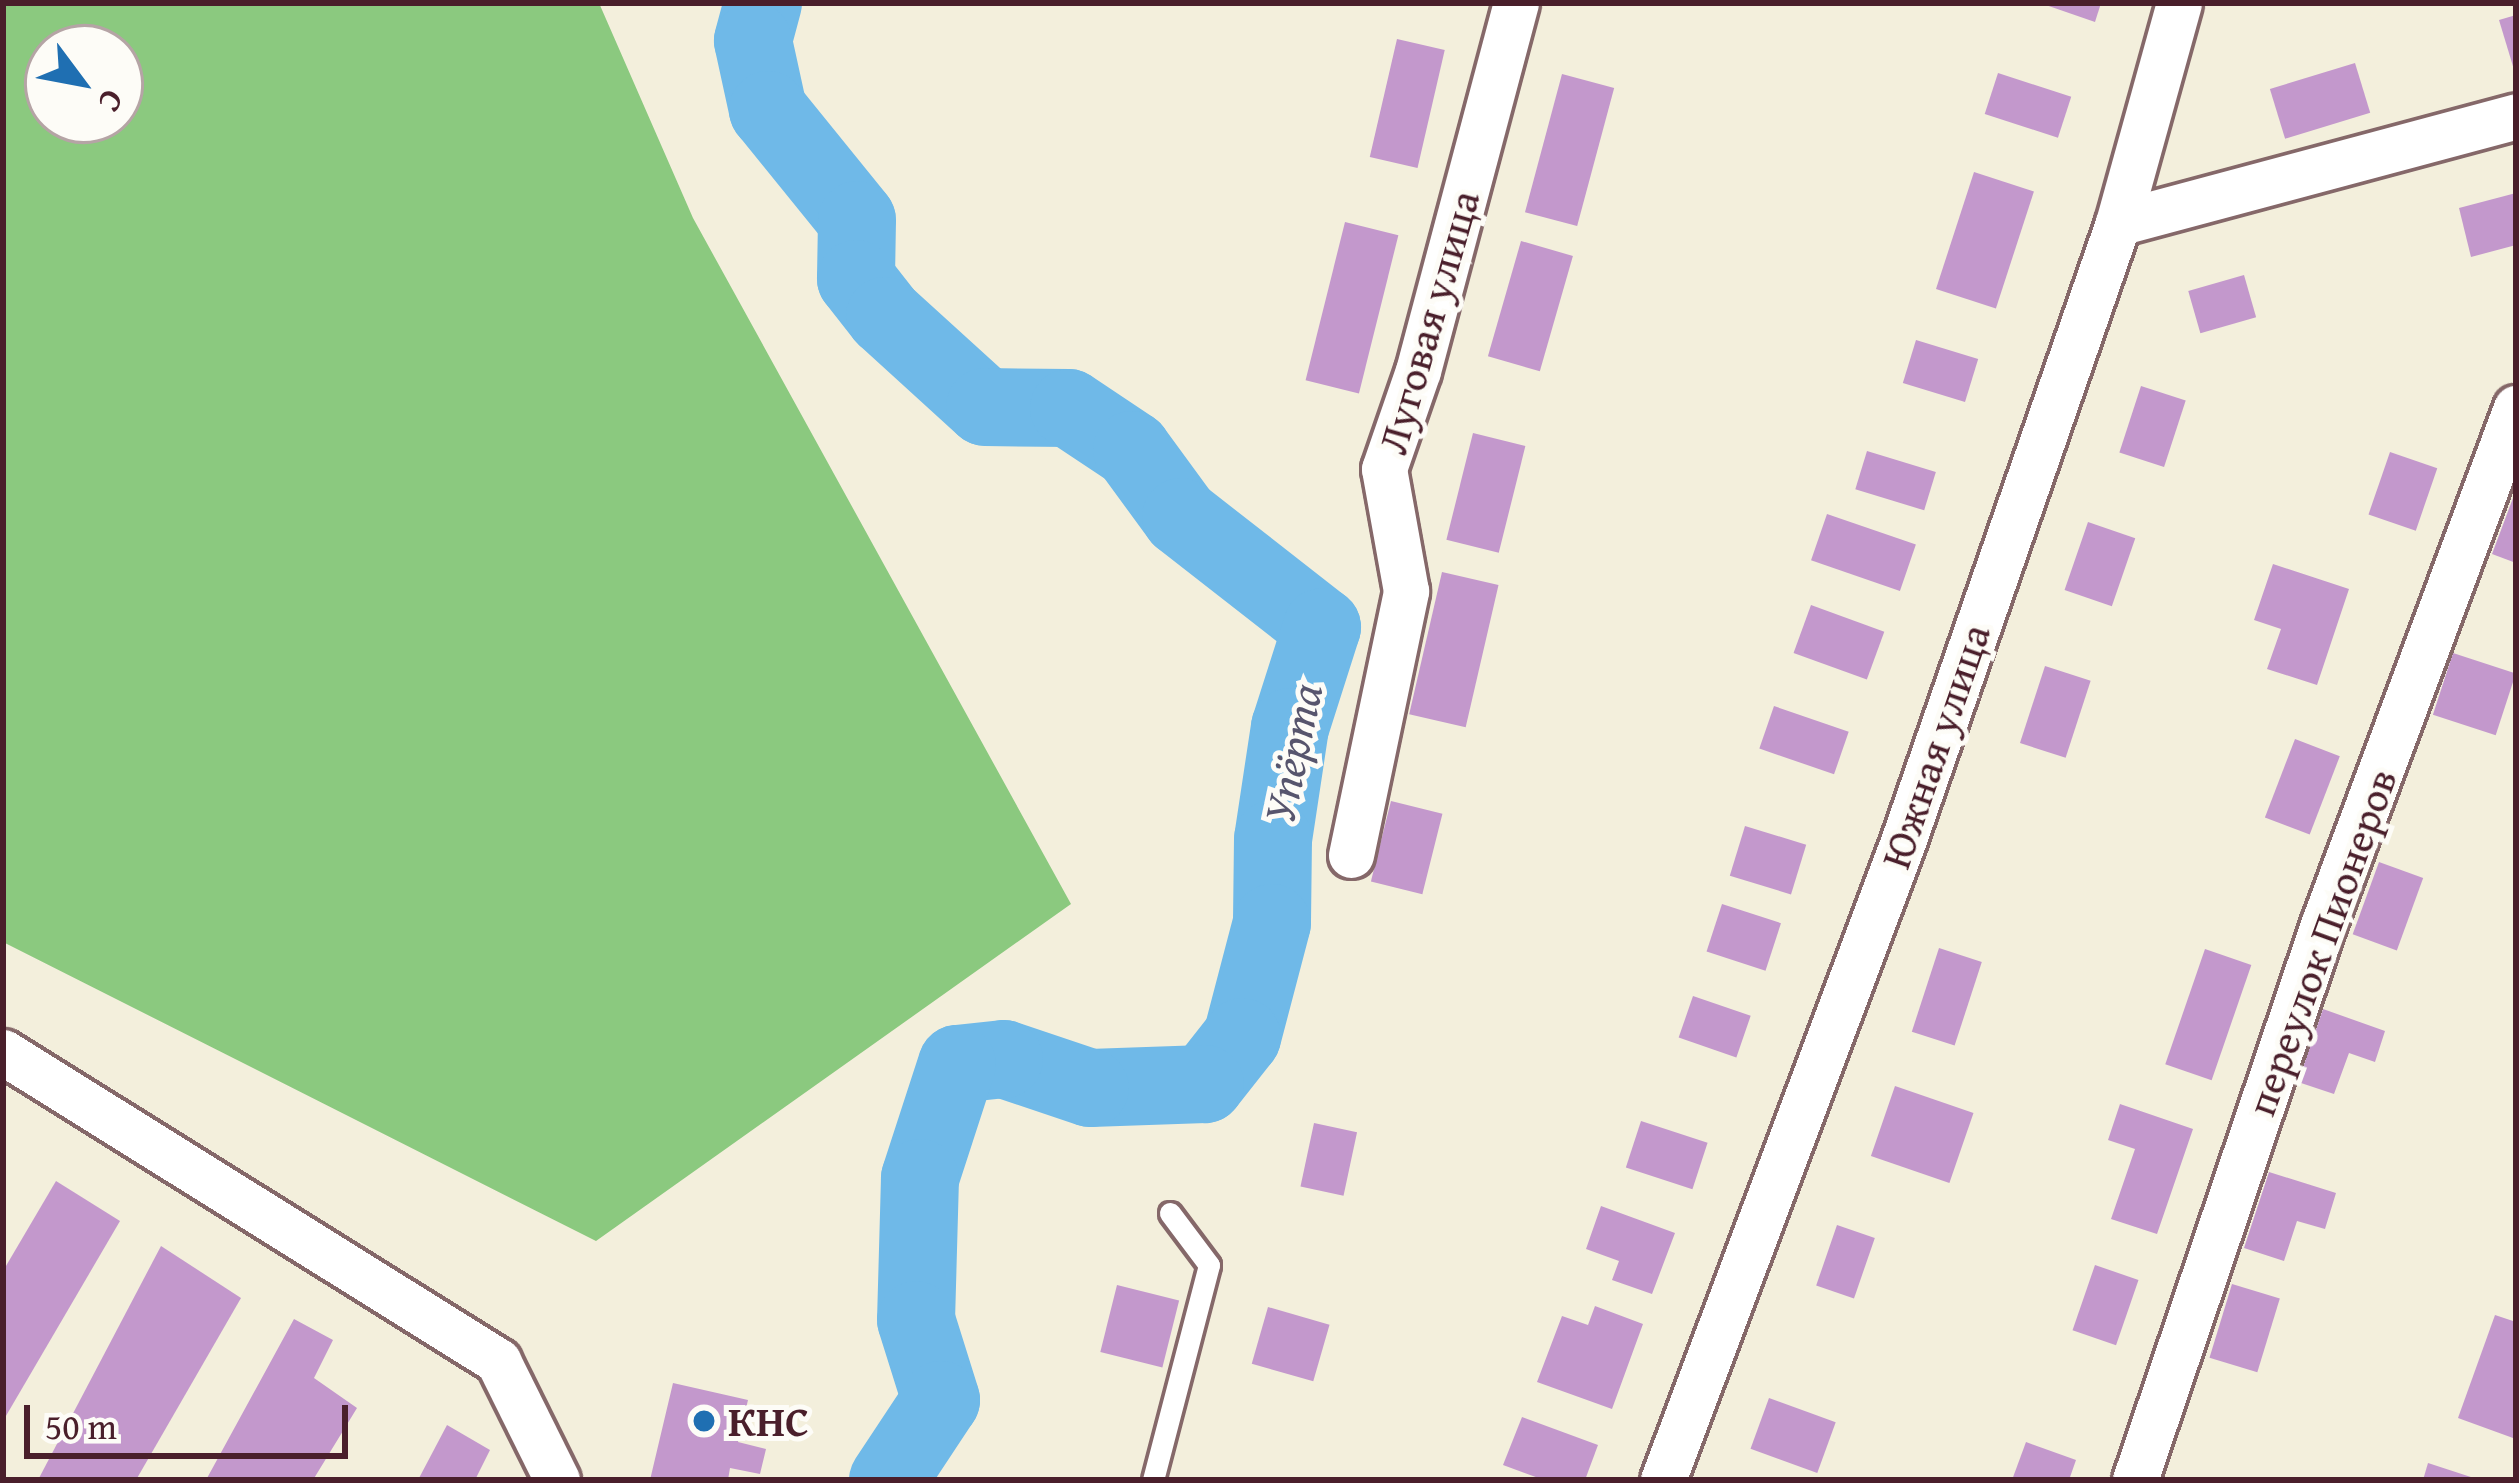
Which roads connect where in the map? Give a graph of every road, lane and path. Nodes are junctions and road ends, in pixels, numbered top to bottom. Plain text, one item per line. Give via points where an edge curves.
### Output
1 (1516, 3) edge
2 (2179, 3) edge
3 (2516, 116) edge
4 (2118, 224) junction
5 (2516, 408) edge
6 (1351, 855) dead end
7 (3, 1052) edge
8 (1170, 1213) dead end
9 (557, 1480) edge
10 (1154, 1480) edge
11 (1663, 1480) edge
12 (2136, 1480) edge

1 - 6 street, Луговая улица via 1418,371 1384,469 1406,591
2 - 4 street, Южная улица
3 - 4 street
4 - 11 street, Южная улица via 1904,839
5 - 12 street, переулок Пионеров via 2323,926
7 - 9 street via 498,1361
8 - 10 lane via 1208,1265

